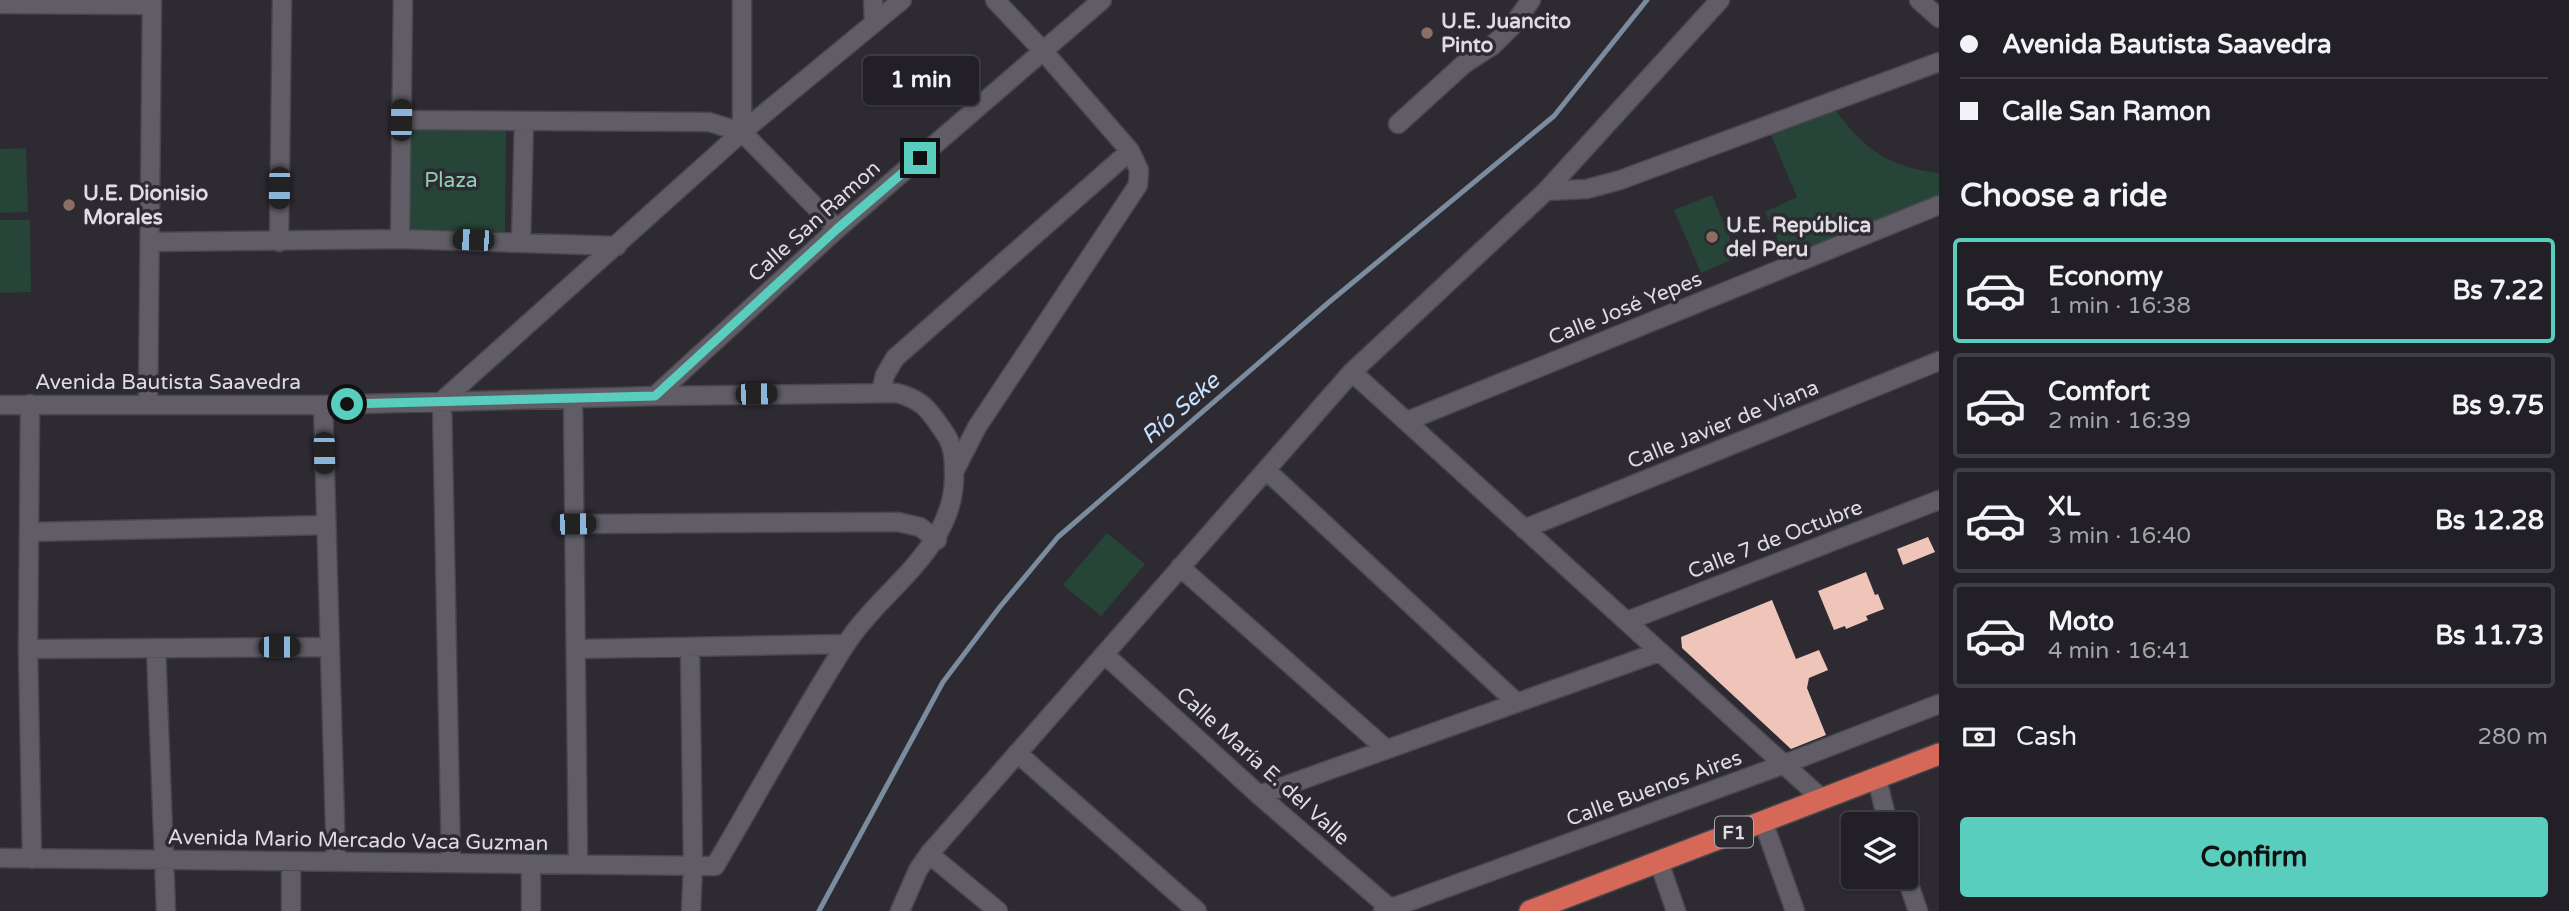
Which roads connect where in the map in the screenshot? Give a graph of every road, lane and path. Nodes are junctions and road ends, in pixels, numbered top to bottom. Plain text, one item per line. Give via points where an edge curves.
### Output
1 (282, 0) edge
2 (403, 0) edge
3 (742, 0) edge
4 (873, 0) edge
5 (902, 0) edge
6 (995, 0) edge
7 (1102, 0) edge
8 (1531, 0) edge
9 (1720, 0) edge
10 (1919, 0) edge
11 (152, 2) edge
12 (0, 4) edge
13 (1939, 18) edge
14 (874, 23) junction
15 (1044, 52) junction
16 (1939, 62) edge
17 (401, 120) junction
18 (524, 121) junction
19 (1398, 124) dead end
20 (742, 132) junction
21 (1130, 151) junction
22 (1546, 191) junction
23 (1939, 205) edge
24 (837, 229) junction
25 (400, 239) junction
26 (150, 242) junction
27 (279, 242) junction
28 (521, 242) junction
29 (617, 246) junction
30 (1939, 361) edge
31 (1352, 372) junction
32 (881, 393) junction
33 (655, 396) junction
34 (573, 399) junction
35 (442, 401) junction
36 (30, 404) junction
37 (148, 404) junction
38 (0, 405) edge
39 (324, 405) junction
40 (1407, 422) junction
41 (1266, 470) junction
42 (954, 471) junction
43 (1939, 500) edge
44 (575, 524) junction
45 (326, 525) junction
46 (1524, 529) junction
47 (30, 532) junction
48 (937, 540) junction
49 (1181, 567) junction
50 (1627, 621) junction
51 (846, 644) junction
52 (328, 647) junction
53 (691, 647) junction
54 (156, 648) junction
55 (29, 649) junction
56 (578, 649) junction
57 (1659, 652) junction
58 (1104, 654) junction
59 (1517, 704) junction
60 (1939, 704) edge
61 (1386, 749) junction
62 (1017, 752) junction
63 (1939, 754) edge
64 (1782, 765) junction
65 (1877, 779) junction
66 (1259, 796) junction
67 (1822, 799) junction
68 (1885, 812) edge
69 (1763, 821) junction
70 (929, 853) junction
71 (0, 859) edge
72 (32, 859) junction
73 (166, 861) junction
74 (292, 862) junction
75 (336, 862) junction
76 (1659, 862) junction
77 (452, 863) junction
78 (578, 864) junction
79 (531, 865) junction
80 (693, 866) junction
81 (1911, 889) edge
82 (1543, 909) edge
83 (1389, 910) edge
84 (166, 911) edge
85 (291, 911) edge
86 (531, 911) edge
87 (691, 911) edge
88 (900, 911) edge
89 (998, 911) edge
90 (1196, 911) edge
91 (1676, 911) edge
92 (1795, 911) edge
93 (1919, 911) edge

1 - 27 street
2 - 17 street
3 - 20 street
4 - 14 street
5 - 14 street
6 - 15 street
7 - 15 street, Calle San Ramon
8 - 19 street via 1492,46 1464,64
9 - 22 street
10 - 13 street
11 - 12 street
11 - 26 street
14 - 20 street
15 - 21 street
15 - 24 street, Calle San Ramon
16 - 22 street via 1620,180 1587,189
17 - 18 street
17 - 25 street
18 - 20 street via 709,122
18 - 28 street
20 - 24 street
20 - 29 street
21 - 32 street via 895,358
21 - 42 street via 1139,170 1138,185 976,427
22 - 31 street
23 - 40 street, Calle José Yepes
24 - 33 street, Calle San Ramon
25 - 27 street
25 - 28 street
26 - 27 street
26 - 37 street
28 - 29 street
29 - 35 street
30 - 46 street, Calle Javier de Viana
31 - 40 street
31 - 41 street
32 - 33 street, Avenida Bautista Saavedra
32 - 42 street, Avenida Bautista Saavedra via 915,398 927,408 950,440
33 - 34 street, Avenida Bautista Saavedra
34 - 35 street, Avenida Bautista Saavedra
34 - 44 street
35 - 39 street, Avenida Bautista Saavedra
35 - 77 street
36 - 37 street, Avenida Bautista Saavedra
36 - 38 street, Avenida Bautista Saavedra
36 - 47 street
37 - 39 street, Avenida Bautista Saavedra
39 - 45 street
40 - 46 street
41 - 49 street
41 - 59 street
42 - 48 street via 949,512
43 - 50 street, Calle 7 de Octubre
44 - 48 street via 898,522 920,527
44 - 56 street
45 - 47 street
45 - 52 street
46 - 50 street
47 - 55 street
48 - 51 street
49 - 58 street
49 - 61 street
50 - 57 street
51 - 53 street
51 - 80 street, Avenida Mario Mercado Vaca Guzman via 715,866
52 - 54 street
52 - 75 street
53 - 56 street
53 - 80 street
54 - 55 street
54 - 73 street
55 - 72 street
56 - 78 street
57 - 59 street
57 - 64 street
58 - 62 street
58 - 66 street, Calle María E. del Valle
59 - 61 street
60 - 64 street, Calle Buenos Aires
61 - 66 street
62 - 70 street
62 - 90 street
63 - 65 highway, F1
64 - 67 street
64 - 83 street, Calle Buenos Aires
65 - 67 highway, F1
65 - 68 street
66 - 83 street, Calle María E. del Valle
67 - 69 highway, F1
69 - 76 highway, F1
69 - 92 street
70 - 88 street
70 - 89 street
71 - 72 street, Avenida Mario Mercado Vaca Guzman
72 - 73 street, Avenida Mario Mercado Vaca Guzman
73 - 74 street, Avenida Mario Mercado Vaca Guzman
73 - 84 street
74 - 75 street, Avenida Mario Mercado Vaca Guzman
74 - 85 street
75 - 77 street, Avenida Mario Mercado Vaca Guzman
76 - 82 highway, F1
76 - 91 street
77 - 79 street, Avenida Mario Mercado Vaca Guzman
78 - 79 street, Avenida Mario Mercado Vaca Guzman
78 - 80 street, Avenida Mario Mercado Vaca Guzman
79 - 86 street
80 - 87 street
81 - 93 street

